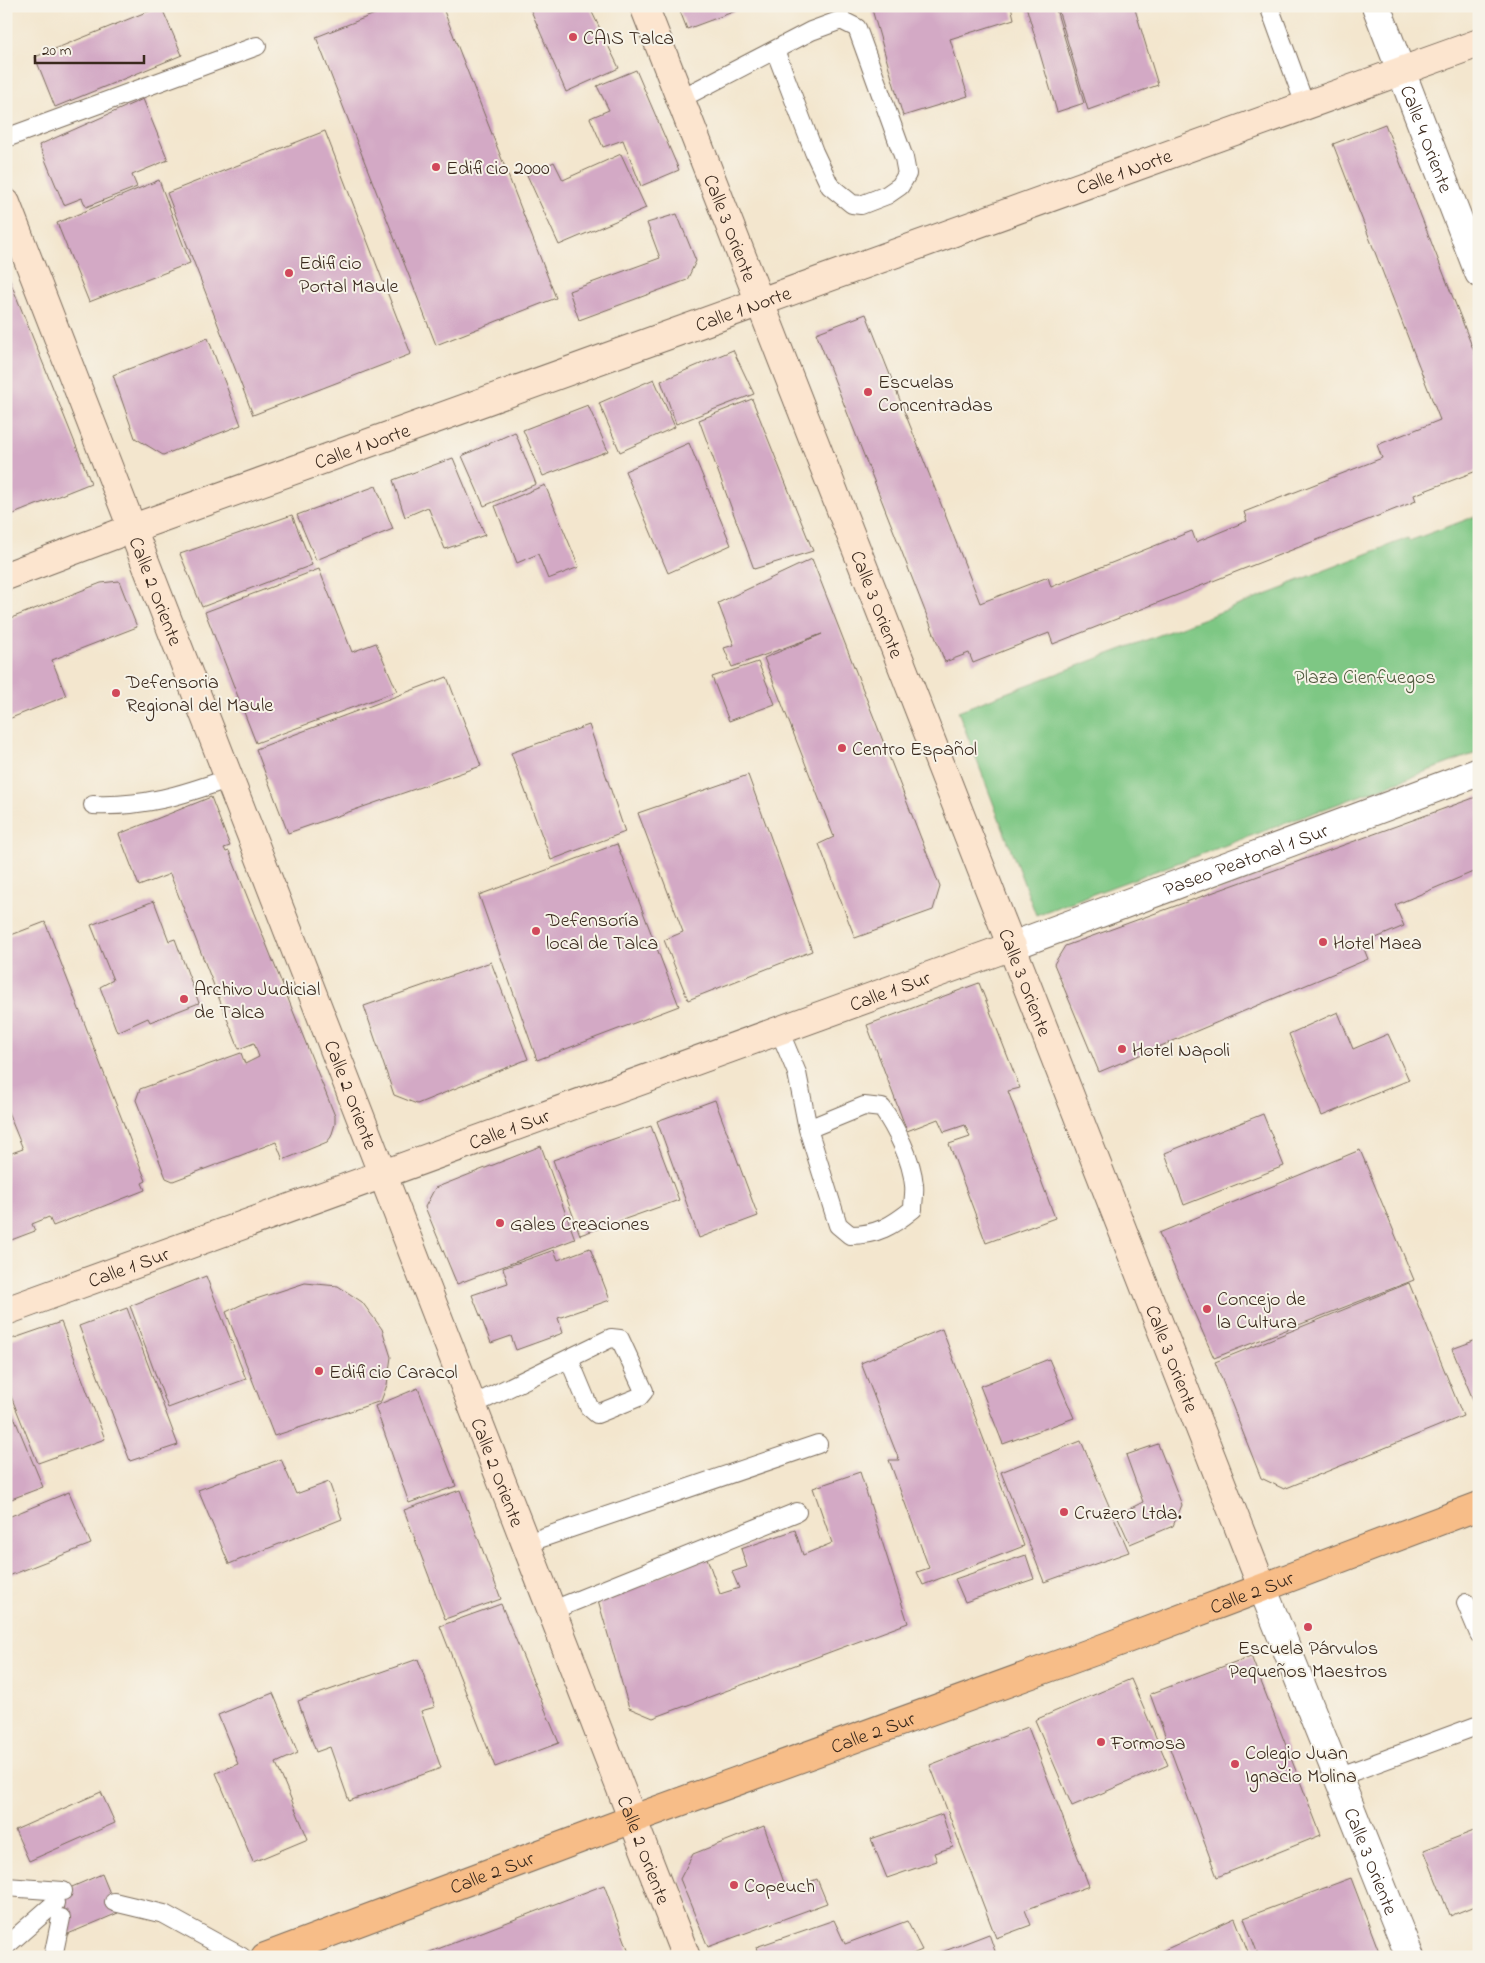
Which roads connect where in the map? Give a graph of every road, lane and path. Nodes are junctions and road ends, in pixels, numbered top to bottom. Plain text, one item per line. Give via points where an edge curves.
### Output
1 (644, 6) edge
2 (1269, 6) edge
3 (1376, 6) edge
4 (1479, 43) edge
5 (257, 46) dead end
6 (775, 50) junction
7 (1401, 70) junction
8 (680, 100) junction
9 (1305, 105) junction
10 (6, 138) edge
11 (6, 203) edge
12 (1479, 273) edge
13 (758, 302) junction
14 (133, 528) junction
15 (6, 576) edge
16 (1479, 772) edge
17 (230, 778) junction
18 (93, 805) dead end
19 (1012, 946) junction
20 (779, 1030) junction
21 (808, 1129) junction
22 (383, 1174) junction
23 (6, 1311) edge
24 (569, 1359) junction
25 (473, 1404) junction
26 (818, 1444) dead end
27 (1479, 1506) edge
28 (797, 1512) dead end
29 (527, 1543) junction
30 (1262, 1587) junction
31 (1466, 1603) dead end
32 (553, 1610) junction
33 (1479, 1634) edge
34 (1479, 1725) edge
35 (1338, 1777) junction
36 (633, 1819) junction
37 (6, 1887) edge
38 (114, 1902) dead end
39 (60, 1904) junction
40 (6, 1946) edge
41 (54, 1957) edge
42 (242, 1957) edge
43 (265, 1957) edge
44 (686, 1957) edge
45 (1410, 1957) edge

1 - 8 street, Calle 3 Oriente
2 - 9 lane
3 - 7 street, Calle 4 Oriente
4 - 7 street, Calle 1 Norte
5 - 10 lane
6 - 6 lane via 810,31 841,20 857,28 904,158 907,174 900,186 861,205 852,204 830,186
6 - 8 lane
7 - 9 street, Calle 1 Norte
7 - 12 street, Calle 4 Oriente
8 - 13 street, Calle 3 Oriente
9 - 13 street, Calle 1 Norte
11 - 14 street, Calle 2 Oriente
13 - 14 street, Calle 1 Norte
13 - 19 street, Calle 3 Oriente
14 - 15 street, Calle 1 Norte
14 - 17 street, Calle 2 Oriente
16 - 19 street, Paseo Peatonal 1 Sur
17 - 18 lane via 178,796 142,804
17 - 22 street, Calle 2 Oriente
19 - 20 street, Calle 1 Sur
19 - 30 street, Calle 3 Oriente
20 - 21 lane via 796,1073
20 - 22 street, Calle 1 Sur
21 - 21 lane via 838,1225 850,1235 866,1235 894,1224 913,1209 914,1184 906,1154 894,1125 882,1108 864,1106
22 - 23 street, Calle 1 Sur
22 - 25 street, Calle 2 Oriente
24 - 24 lane via 611,1338 620,1339 644,1391 639,1397 597,1414 589,1407
24 - 25 lane
25 - 29 street, Calle 2 Oriente
26 - 29 lane
27 - 30 main road, Calle 2 Sur
28 - 32 lane
29 - 32 street, Calle 2 Oriente
30 - 35 street, Calle 3 Oriente
30 - 36 main road, Calle 2 Sur
31 - 33 lane
32 - 36 street, Calle 2 Oriente
34 - 35 lane
35 - 45 street, Calle 3 Oriente
36 - 43 main road, Calle 2 Sur
36 - 44 street, Calle 2 Oriente
37 - 39 lane
38 - 42 lane via 164,1914
39 - 40 lane
39 - 41 lane

